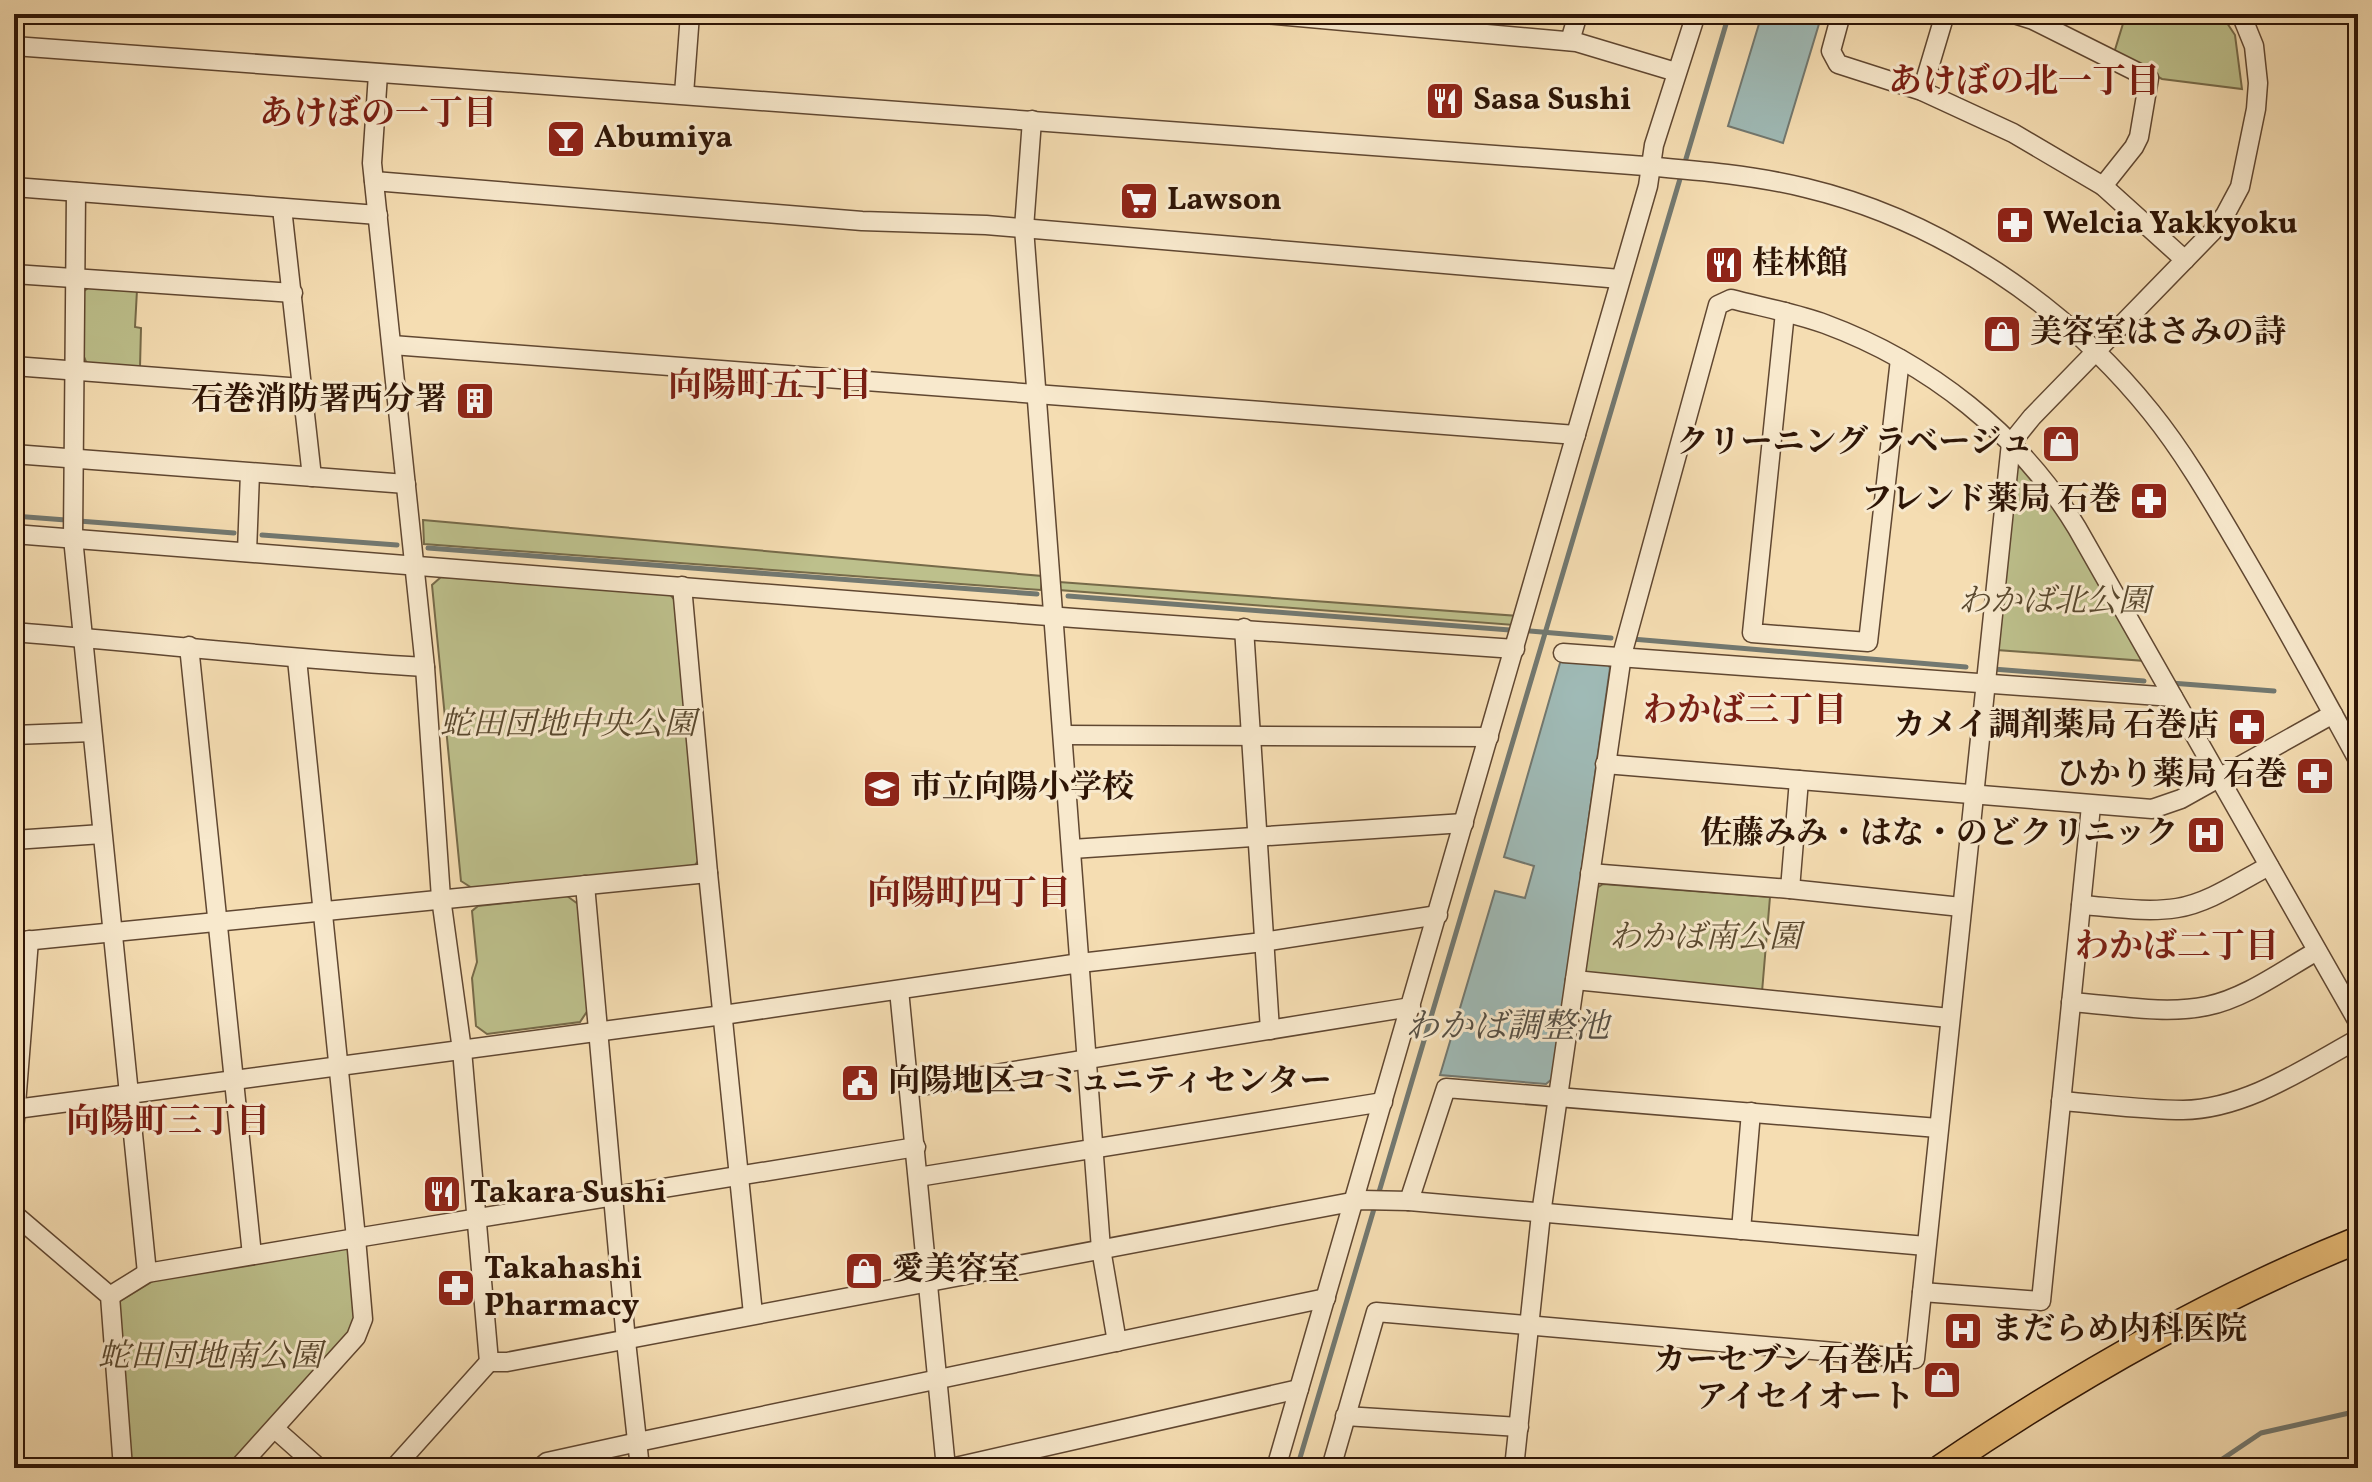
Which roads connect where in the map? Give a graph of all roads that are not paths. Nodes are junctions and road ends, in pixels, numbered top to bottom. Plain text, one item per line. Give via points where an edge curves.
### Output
1 (690, 14) edge
2 (1265, 14) edge
3 (1578, 14) edge
4 (1696, 14) edge
5 (1841, 14) edge
6 (1945, 14) edge
7 (2014, 14) edge
8 (2241, 14) edge
9 (1335, 16) edge
10 (1570, 41) junction
11 (14, 46) edge
12 (1676, 72) junction
13 (378, 74) junction
14 (1922, 91) junction
15 (684, 94) junction
16 (1032, 120) junction
17 (1651, 166) junction
18 (374, 181) junction
19 (2103, 186) junction
20 (14, 187) edge
21 (76, 192) junction
22 (282, 208) junction
23 (378, 215) junction
24 (1024, 228) junction
25 (2185, 260) junction
26 (14, 274) edge
27 (76, 277) junction
28 (1620, 279) junction
29 (293, 293) junction
30 (1785, 312) junction
31 (392, 345) junction
32 (2096, 351) junction
33 (1900, 359) junction
34 (14, 366) edge
35 (76, 371) junction
36 (301, 388) junction
37 (1035, 394) junction
38 (1576, 435) junction
39 (2011, 443) junction
40 (14, 454) edge
41 (74, 458) junction
42 (250, 473) junction
43 (312, 477) junction
44 (406, 484) junction
45 (14, 534) edge
46 (73, 538) junction
47 (247, 552) junction
48 (414, 565) junction
49 (682, 586) junction
50 (1054, 616) junction
51 (1244, 628) junction
52 (14, 632) edge
53 (83, 638) junction
54 (189, 646) junction
55 (1515, 649) junction
56 (1563, 653) dead end
57 (1622, 655) junction
58 (297, 659) junction
59 (425, 667) junction
60 (1984, 685) junction
61 (2173, 697) junction
62 (2333, 714) junction
63 (92, 732) junction
64 (1249, 734) junction
65 (14, 735) edge
66 (1064, 735) junction
67 (1489, 737) junction
68 (2358, 760) edge
69 (1605, 764) junction
70 (2219, 778) junction
71 (1799, 780) junction
72 (1973, 794) junction
73 (2091, 806) junction
74 (1464, 823) junction
75 (102, 834) junction
76 (1257, 837) junction
77 (14, 840) edge
78 (1072, 849) junction
79 (2269, 866) junction
80 (708, 873) junction
81 (1590, 873) junction
82 (585, 885) junction
83 (1790, 889) junction
84 (441, 898) junction
85 (2081, 905) junction
86 (1961, 907) junction
87 (324, 909) junction
88 (1438, 915) junction
89 (219, 921) junction
90 (113, 930) junction
91 (22, 941) edge
92 (1263, 942) junction
93 (2317, 951) junction
94 (1080, 963) junction
95 (1575, 980) junction
96 (899, 990) junction
97 (2071, 1002) junction
98 (1411, 1007) junction
99 (723, 1015) junction
100 (1950, 1018) junction
101 (2358, 1022) edge
102 (1270, 1030) junction
103 (599, 1031) junction
104 (2358, 1039) edge
105 (462, 1050) junction
106 (1087, 1059) junction
107 (339, 1067) junction
108 (235, 1081) junction
109 (909, 1088) junction
110 (130, 1095) junction
111 (1558, 1096) junction
112 (2061, 1101) junction
113 (1383, 1102) junction
114 (16, 1109) junction
115 (1751, 1112) junction
116 (1938, 1128) junction
117 (14, 1130) edge
118 (916, 1147) junction
119 (1093, 1147) junction
120 (739, 1177) junction
121 (918, 1177) junction
122 (613, 1195) junction
123 (1359, 1200) junction
124 (1401, 1201) junction
125 (14, 1214) edge
126 (1541, 1214) junction
127 (478, 1217) junction
128 (1741, 1230) junction
129 (356, 1238) junction
130 (2358, 1240) edge
131 (1926, 1246) junction
132 (1101, 1249) junction
133 (252, 1255) junction
134 (147, 1273) junction
135 (926, 1283) junction
136 (1922, 1292) junction
137 (110, 1296) junction
138 (1326, 1298) junction
139 (753, 1314) junction
140 (1530, 1327) junction
141 (626, 1341) junction
142 (1117, 1342) junction
143 (489, 1362) junction
144 (937, 1379) junction
145 (1299, 1389) junction
146 (1345, 1416) junction
147 (1519, 1427) junction
148 (275, 1429) junction
149 (638, 1442) junction
150 (123, 1468) edge
151 (238, 1468) edge
152 (319, 1468) edge
153 (394, 1468) edge
154 (540, 1468) edge
155 (640, 1468) edge
156 (949, 1468) edge
157 (1276, 1468) edge
158 (1331, 1468) edge
159 (1514, 1468) edge
160 (1941, 1468) edge

1 - 15 street
2 - 9 street
3 - 10 street
4 - 12 street
5 - 14 street via 1831,51 1838,64
6 - 14 street
7 - 19 street via 2149,78 2139,137
8 - 25 street via 2254,46 2258,83 2240,187 2225,215
9 - 10 street
10 - 12 street
11 - 13 street
12 - 17 street
13 - 15 street
13 - 18 street
14 - 19 street via 2013,133
15 - 16 street
16 - 17 street
16 - 24 street
17 - 28 street
17 - 32 street via 1807,188 1876,210 1955,246 2029,296
18 - 23 street
18 - 24 street via 862,221
19 - 25 street
20 - 21 street
21 - 22 street
21 - 27 street
22 - 23 street
22 - 29 street
23 - 31 street
24 - 28 street
24 - 37 street
25 - 32 street
26 - 27 street
27 - 29 street
27 - 35 street
28 - 38 street
29 - 36 street
30 - 33 street via 1825,324
30 - 33 street via 1752,633 1868,642
30 - 57 street via 1731,299 1718,305
31 - 37 street
31 - 44 street
32 - 39 street
32 - 62 street via 2149,410 2198,478
33 - 39 street via 1972,407
34 - 35 street
35 - 36 street
35 - 41 street
36 - 43 street
37 - 38 street
37 - 50 street
38 - 55 street
39 - 60 street
39 - 61 street via 2065,508
40 - 41 street
41 - 42 street
41 - 46 street
42 - 43 street
42 - 47 street
43 - 44 street
44 - 48 street
45 - 46 street
46 - 47 street
46 - 53 street
47 - 48 street
48 - 49 street
48 - 59 street
49 - 50 street
49 - 80 street
50 - 51 street
50 - 66 street
51 - 55 street
51 - 64 street
52 - 53 street
53 - 54 street
53 - 63 street
54 - 58 street
54 - 89 street
55 - 67 street
56 - 57 street
57 - 60 street
57 - 69 street
58 - 59 street
58 - 87 street
59 - 84 street
60 - 61 street
60 - 72 street
61 - 70 street
62 - 68 street
62 - 70 street
63 - 65 street
63 - 75 street
64 - 66 street
64 - 67 street
64 - 76 street
66 - 78 street
67 - 74 street
69 - 71 street
69 - 81 street
70 - 73 street via 2152,809
70 - 79 street
71 - 72 street
71 - 83 street
72 - 73 street
72 - 86 street
73 - 85 street
74 - 76 street
74 - 88 street
75 - 77 street
75 - 90 street
76 - 78 street
76 - 92 street
78 - 94 street
79 - 85 street via 2180,908
79 - 93 street
80 - 82 street
80 - 99 street
81 - 83 street
81 - 95 street
82 - 84 street
82 - 103 street
83 - 86 street
84 - 87 street
84 - 105 street
85 - 97 street
86 - 100 street
87 - 89 street
87 - 107 street
88 - 92 street
88 - 98 street
89 - 90 street
89 - 108 street
90 - 91 street
90 - 110 street
91 - 114 street
92 - 94 street
92 - 102 street
93 - 97 street via 2208,1006 2159,1009
93 - 101 street
94 - 96 street
94 - 106 street
95 - 100 street
95 - 111 street
96 - 99 street
96 - 109 street
97 - 112 street
98 - 102 street
98 - 113 street
99 - 103 street
99 - 120 street
100 - 116 street
102 - 106 street
103 - 105 street
103 - 122 street
104 - 112 street via 2279,1082 2217,1105 2184,1110
105 - 107 street
105 - 127 street
106 - 109 street
106 - 119 street
107 - 108 street
107 - 129 street
108 - 110 street
108 - 133 street
109 - 118 street
110 - 114 street
110 - 134 street
111 - 115 street
111 - 124 street via 1446,1088
111 - 126 street
112 - 136 street via 2041,1301
113 - 119 street
113 - 123 street
114 - 117 street
115 - 116 street
115 - 128 street
116 - 131 street
118 - 120 street
118 - 121 street
119 - 121 street
119 - 132 street
120 - 122 street
120 - 139 street
121 - 135 street
122 - 127 street
122 - 141 street
123 - 124 street
123 - 132 street
123 - 138 street
124 - 126 street
125 - 137 street
126 - 128 street
126 - 140 street
127 - 129 street
127 - 143 street
128 - 131 street
129 - 133 street
129 - 148 street via 360,1329
130 - 160 highway via 2270,1278 2091,1371
131 - 136 street
132 - 135 street
132 - 142 street
133 - 134 street
134 - 137 street
135 - 139 street
135 - 144 street
136 - 140 street via 1915,1359
137 - 150 street
138 - 142 street
138 - 145 street
139 - 141 street
140 - 146 street via 1376,1312
140 - 147 street
141 - 143 street
141 - 149 street
142 - 144 street
143 - 153 street
144 - 149 street
144 - 156 street
145 - 156 street
145 - 157 street
146 - 147 street
146 - 158 street
147 - 159 street
148 - 151 street
148 - 152 street
149 - 154 street via 547,1462
149 - 155 street

